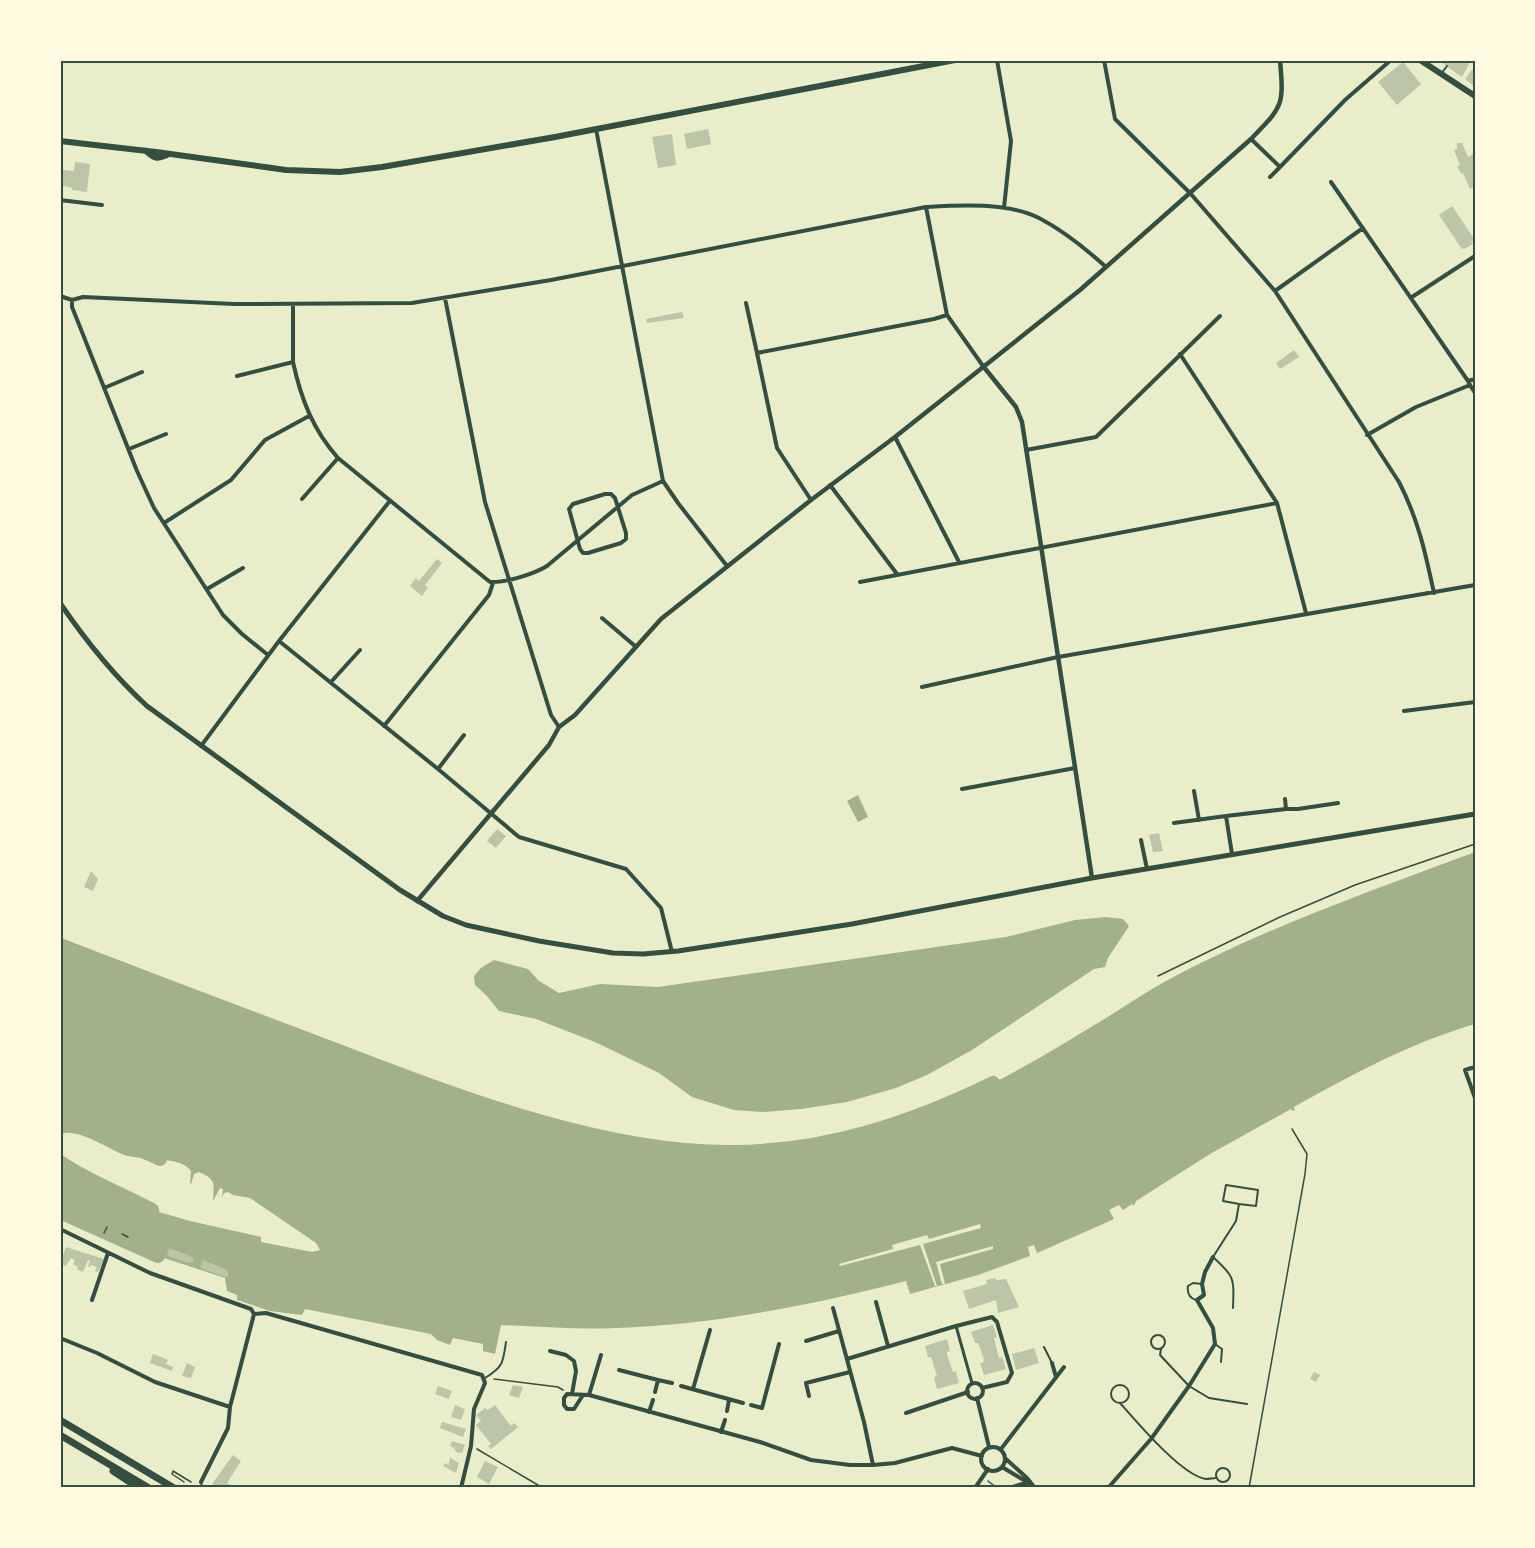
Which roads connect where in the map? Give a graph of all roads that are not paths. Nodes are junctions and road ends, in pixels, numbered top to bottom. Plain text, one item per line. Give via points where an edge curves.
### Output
1 (955, 60) edge
2 (997, 60) edge
3 (1104, 60) edge
4 (1280, 60) edge
5 (1391, 60) edge
6 (1420, 60) edge
7 (1447, 66) dead end
8 (1440, 75) junction
9 (1475, 96) edge
10 (596, 128) junction
11 (1251, 139) junction
12 (60, 141) edge
13 (1280, 167) junction
14 (1270, 177) dead end
15 (1331, 182) dead end
16 (1190, 193) junction
17 (60, 200) edge
18 (102, 205) dead end
19 (926, 207) junction
20 (1004, 208) junction
21 (1363, 228) junction
22 (1475, 256) edge
23 (622, 265) junction
24 (1106, 267) junction
25 (1275, 291) junction
26 (60, 296) edge
27 (1412, 297) junction
28 (445, 298) junction
29 (72, 300) junction
30 (746, 303) dead end
31 (293, 304) junction
32 (947, 315) junction
33 (1220, 316) dead end
34 (757, 353) junction
35 (1180, 354) junction
36 (293, 362) junction
37 (983, 366) junction
38 (142, 372) dead end
39 (237, 376) dead end
40 (1475, 379) edge
41 (1469, 383) junction
42 (104, 388) junction
43 (1475, 393) edge
44 (309, 416) junction
45 (166, 434) dead end
46 (1367, 435) junction
47 (895, 437) junction
48 (129, 449) junction
49 (1026, 450) junction
50 (338, 458) junction
51 (663, 481) junction
52 (830, 485) junction
53 (302, 500) dead end
54 (811, 500) junction
55 (389, 502) junction
56 (1277, 503) junction
57 (618, 507) junction
58 (164, 523) junction
59 (578, 542) junction
60 (1041, 549) junction
61 (959, 562) junction
62 (727, 566) junction
63 (243, 568) dead end
64 (897, 574) junction
65 (508, 579) junction
66 (860, 582) dead end
67 (493, 583) junction
68 (1475, 585) edge
69 (207, 589) junction
70 (1434, 593) junction
71 (60, 603) edge
72 (1306, 613) junction
73 (602, 618) dead end
74 (279, 641) junction
75 (635, 646) junction
76 (360, 650) dead end
77 (268, 656) junction
78 (1058, 657) junction
79 (331, 682) junction
80 (922, 687) dead end
81 (1475, 702) edge
82 (1404, 711) dead end
83 (384, 726) junction
84 (559, 727) junction
85 (464, 735) dead end
86 (201, 747) junction
87 (1075, 768) junction
88 (438, 769) junction
89 (962, 789) dead end
90 (1194, 791) dead end
91 (1285, 799) dead end
92 (1338, 803) dead end
93 (1286, 809) junction
94 (491, 813) junction
95 (1475, 814) edge
96 (1226, 816) junction
97 (1199, 820) junction
98 (1174, 823) dead end
99 (1141, 840) dead end
100 (1232, 854) junction
101 (1147, 869) junction
102 (1092, 878) junction
103 (417, 901) junction
104 (672, 952) junction
105 (1475, 1067) edge
106 (1475, 1098) edge
107 (1239, 1204) junction
108 (60, 1229) edge
109 (108, 1253) junction
110 (1213, 1257) junction
111 (1202, 1284) junction
112 (92, 1300) dead end
113 (1197, 1300) junction
114 (876, 1302) dead end
115 (833, 1308) dead end
116 (1233, 1308) dead end
117 (254, 1314) junction
118 (956, 1326) junction
119 (710, 1330) dead end
120 (838, 1331) junction
121 (60, 1338) edge
122 (806, 1341) dead end
123 (506, 1342) dead end
124 (779, 1344) dead end
125 (1215, 1344) junction
126 (888, 1346) junction
127 (1044, 1347) dead end
128 (1161, 1348) junction
129 (550, 1351) dead end
130 (601, 1355) dead end
131 (847, 1359) junction
132 (1221, 1362) dead end
133 (1052, 1363) joint
134 (1064, 1367) dead end
135 (619, 1370) dead end
136 (850, 1372) junction
137 (1056, 1377) junction
138 (485, 1378) junction
139 (658, 1380) junction
140 (672, 1383) dead end
141 (972, 1383) junction
142 (681, 1386) dead end
143 (1189, 1386) junction
144 (982, 1388) junction
145 (693, 1389) junction
146 (655, 1392) dead end
147 (968, 1392) junction
148 (572, 1394) junction
149 (583, 1395) junction
150 (589, 1395) junction
151 (809, 1396) dead end
152 (977, 1398) junction
153 (653, 1400) dead end
154 (729, 1400) junction
155 (743, 1403) dead end
156 (1120, 1403) junction
157 (1247, 1404) dead end
158 (751, 1405) dead end
159 (230, 1407) junction
160 (649, 1412) junction
161 (727, 1412) dead end
162 (906, 1413) dead end
163 (60, 1420) edge
164 (725, 1420) dead end
165 (721, 1432) junction
166 (60, 1436) edge
167 (1151, 1439) junction
168 (989, 1447) junction
169 (1001, 1449) junction
170 (982, 1456) junction
171 (1006, 1458) junction
172 (873, 1465) junction
173 (1002, 1467) junction
174 (988, 1469) junction
175 (1017, 1474) junction
176 (1216, 1478) junction
177 (201, 1482) joint
178 (1031, 1485) edge
179 (1011, 1487) edge
180 (139, 1488) edge
181 (149, 1488) edge
182 (174, 1488) edge
183 (202, 1488) edge
184 (461, 1488) edge
185 (975, 1488) edge
186 (1108, 1488) edge

1 - 10 main road
2 - 20 street via 1011,141
3 - 16 street via 1115,119
4 - 11 street via 1281,105
5 - 13 street via 1345,100
6 - 8 main road
7 - 8 lane
8 - 9 main road
10 - 12 main road via 381,168 340,172 286,170 169,154 159,159 146,151
10 - 23 street
11 - 13 street
11 - 16 street
13 - 14 street
15 - 21 street
16 - 24 street
16 - 25 street
17 - 18 street
19 - 20 street
19 - 23 street
19 - 32 street
20 - 24 street via 1038,217 1077,241
21 - 25 street
21 - 27 street
22 - 27 street
23 - 28 street
23 - 51 street
24 - 37 street
25 - 46 street
26 - 29 street
27 - 41 street
28 - 31 street via 405,303
28 - 65 street via 485,502
29 - 31 street via 83,297
29 - 42 street
30 - 34 street
31 - 36 street
32 - 34 street
32 - 37 street
33 - 35 street
34 - 54 street via 777,448
35 - 49 street via 1096,437
35 - 56 street
36 - 39 street
36 - 44 street
37 - 47 street
37 - 49 street via 1019,412
38 - 42 street
40 - 41 street
41 - 43 street
41 - 46 street
42 - 48 street
44 - 50 street
44 - 58 street via 265,440 231,480
45 - 48 street
46 - 70 street via 1411,506
47 - 52 street
47 - 61 street
48 - 58 street via 145,490
49 - 60 street
50 - 53 street
50 - 55 street
51 - 57 street via 632,495
51 - 62 street
52 - 54 street
52 - 64 street
54 - 62 street
55 - 67 street
55 - 74 street
56 - 60 street
56 - 72 street
57 - 59 street
57 - 59 street via 626,539 588,553 583,553
57 - 59 street via 611,494 573,504 569,513
58 - 69 street
59 - 65 street via 542,570
60 - 61 street
60 - 78 street
61 - 64 street
62 - 75 street via 661,619
63 - 69 street
64 - 66 street
65 - 67 street
65 - 84 street via 551,715
67 - 83 street via 489,595
68 - 70 street
69 - 77 street via 227,620
70 - 72 street
71 - 86 main road via 121,682
72 - 78 street
73 - 75 street
74 - 77 street
74 - 79 street
75 - 84 street via 575,715
76 - 79 street
77 - 86 street
78 - 80 street
78 - 87 street
79 - 83 street
81 - 82 street
83 - 88 street
84 - 94 street via 549,746
85 - 88 street
86 - 103 main road
87 - 89 street
87 - 102 street
88 - 94 street
90 - 97 street
91 - 93 street
92 - 93 street
93 - 96 street
94 - 103 street
94 - 104 street via 519,837 626,869 661,908
95 - 100 main road
96 - 97 street
96 - 100 street
97 - 98 street
99 - 101 street
100 - 101 main road
101 - 102 main road
102 - 104 main road via 852,924
103 - 104 main road via 466,924 539,941 627,954
105 - 106 street via 1465,1070
107 - 107 lane via 1223,1201 1226,1185 1258,1190 1256,1206
107 - 110 lane via 1236,1221
108 - 109 street
109 - 112 street
109 - 117 street via 150,1273 251,1309
110 - 111 street
110 - 116 lane via 1234,1282
111 - 113 street via 1204,1295
111 - 113 lane via 1188,1287 1190,1297
113 - 125 street via 1213,1328
114 - 126 street
115 - 120 street
117 - 138 street via 266,1313
117 - 159 street
118 - 126 street
118 - 141 street
118 - 144 street via 987,1317 997,1322 1012,1373 1007,1382
119 - 145 street
120 - 122 street
120 - 131 street
121 - 159 street via 155,1382
123 - 138 lane via 503,1362
124 - 158 street via 762,1408
125 - 132 lane via 1222,1349
125 - 143 street
126 - 131 street
127 - 133 lane
128 - 128 lane via 1152,1344 1156,1335 1166,1341
128 - 143 lane via 1160,1355
129 - 148 street via 574,1361
130 - 150 street
131 - 136 street
133 - 137 street
134 - 137 street
135 - 139 street
136 - 151 street via 806,1383
136 - 172 street
137 - 169 street
138 - 184 street via 474,1409 471,1446
139 - 140 street
139 - 146 street
141 - 144 street
141 - 147 street
142 - 145 street
143 - 157 lane via 1209,1398
143 - 167 street
144 - 152 street
145 - 154 street
147 - 152 street
147 - 162 street
148 - 149 street
148 - 149 street via 564,1398 564,1405 570,1409 577,1406
149 - 150 street
150 - 160 street
152 - 168 street
153 - 160 street
154 - 155 street
154 - 161 street
156 - 156 lane via 1128,1399 1129,1393 1121,1386 1112,1394
156 - 167 lane
159 - 177 street via 228,1428
160 - 165 street
163 - 182 highway
164 - 165 street
165 - 172 street via 811,1460
166 - 180 highway
166 - 181 highway
167 - 176 lane via 1192,1472 1205,1479
167 - 186 street
168 - 169 street
168 - 170 street
169 - 171 street
170 - 172 street via 952,1448
170 - 174 street via 982,1464
171 - 173 street
171 - 178 street
173 - 174 street
173 - 175 street
174 - 185 street
175 - 178 street
175 - 179 street
176 - 176 lane via 1226,1482 1230,1474 1221,1468
177 - 183 lane
178 - 179 street

